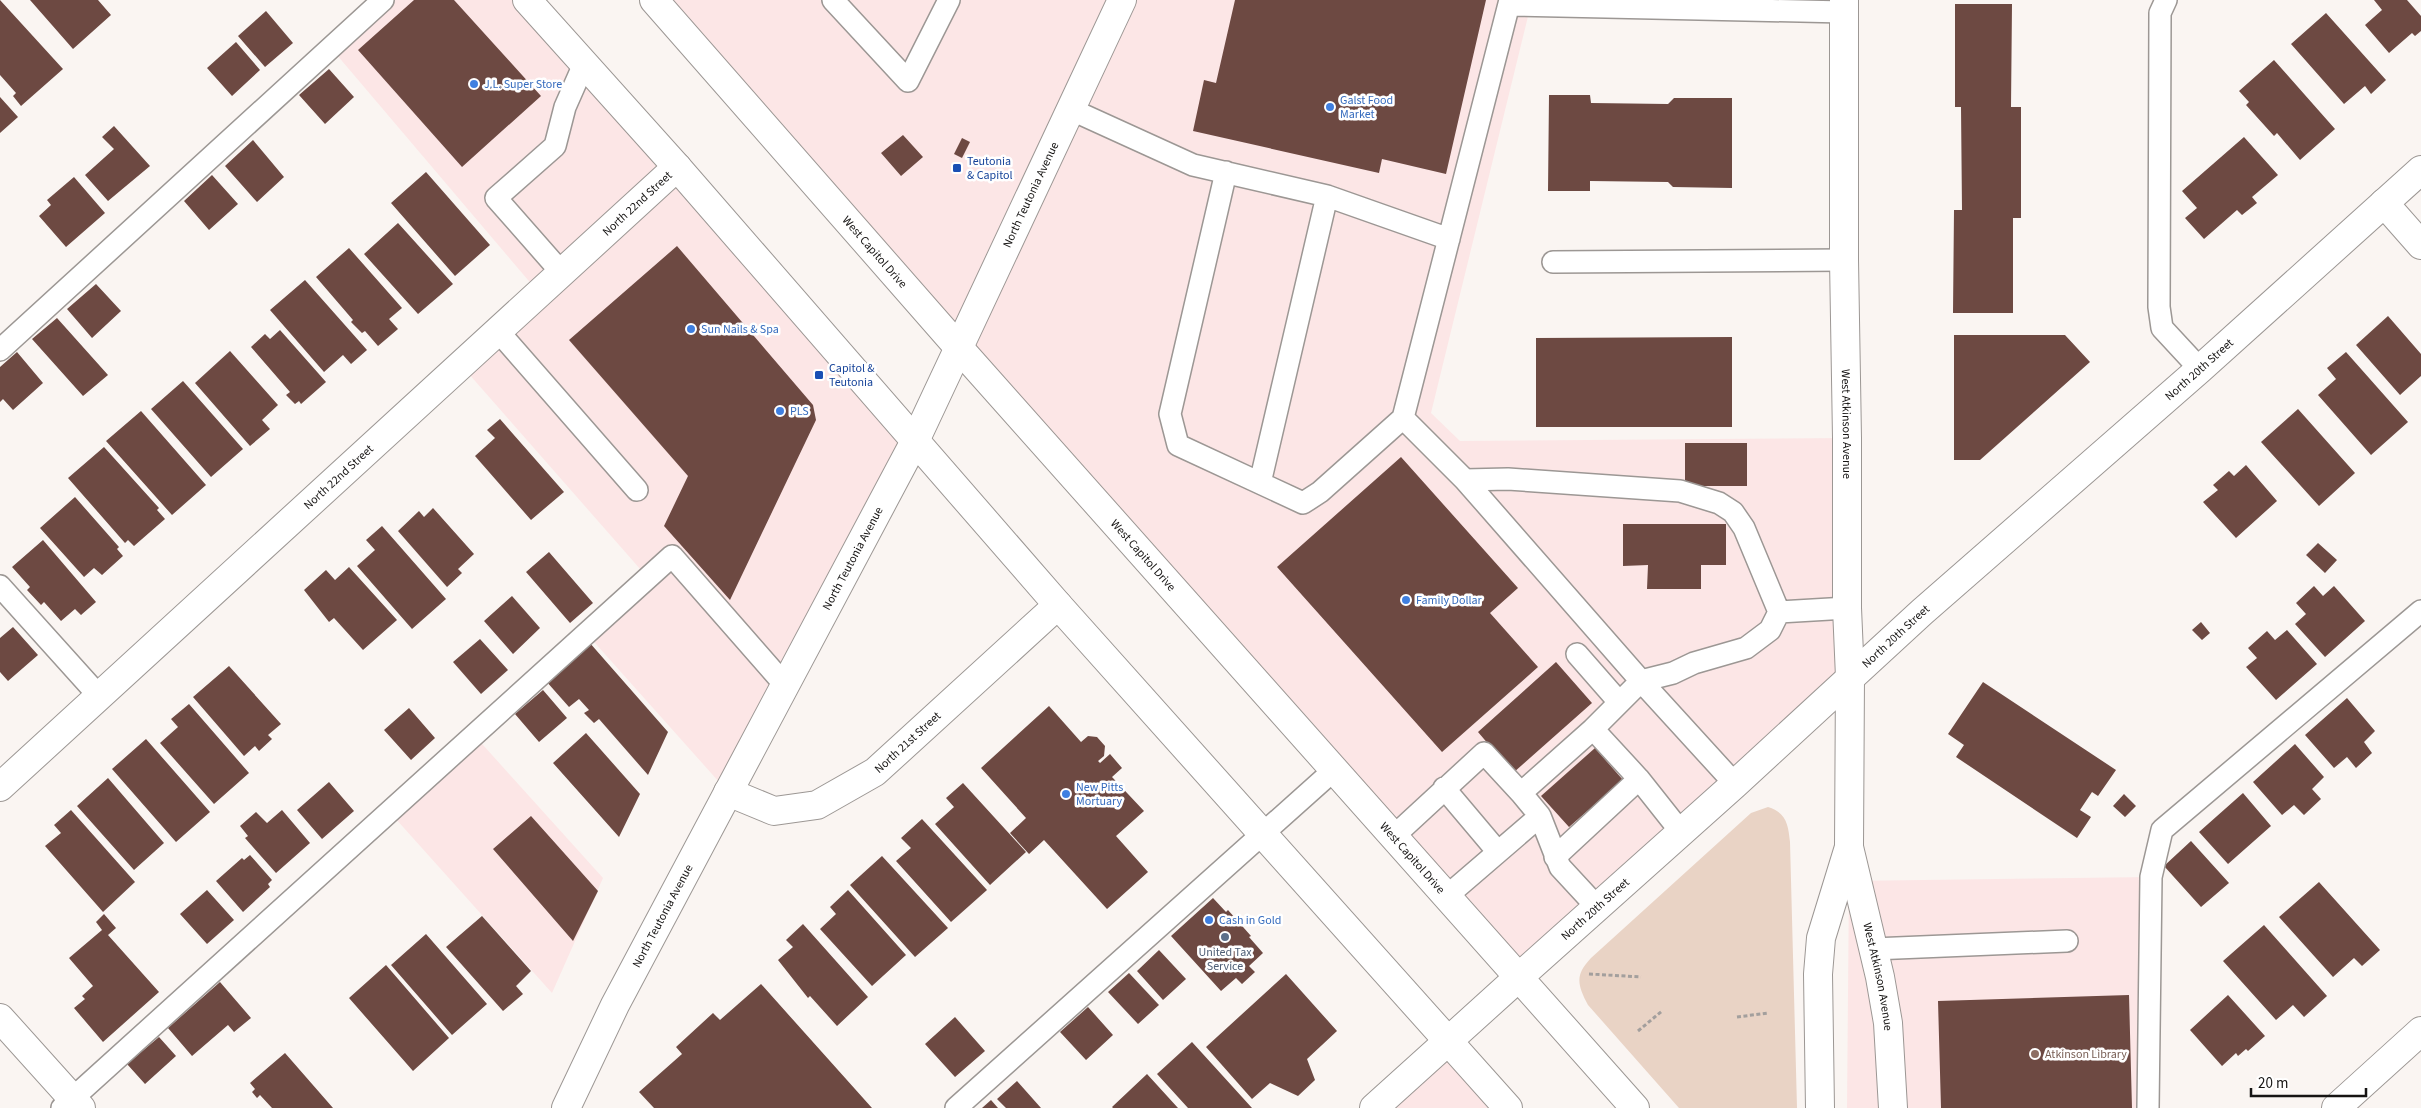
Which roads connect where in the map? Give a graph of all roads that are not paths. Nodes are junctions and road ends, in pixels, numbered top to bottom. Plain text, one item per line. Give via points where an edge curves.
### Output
1 (383, 0) edge
2 (527, 0) edge
3 (833, 0) edge
4 (949, 0) edge
5 (1122, 0) edge
6 (2166, 0) edge
7 (1510, 2) edge
8 (663, 3) edge
9 (1844, 6) edge
10 (584, 64) junction
11 (1070, 109) junction
12 (677, 167) junction
13 (2421, 170) edge
14 (1226, 172) junction
15 (1327, 196) junction
16 (2384, 203) junction
17 (1449, 239) junction
18 (2421, 245) edge
19 (1844, 260) junction
20 (1554, 262) dead end
21 (562, 273) junction
22 (498, 331) junction
23 (959, 348) junction
24 (0, 350) edge
25 (2200, 369) junction
26 (1403, 418) junction
27 (916, 441) junction
28 (1465, 480) junction
29 (1260, 483) junction
30 (637, 490) dead end
31 (0, 586) edge
32 (1058, 605) junction
33 (1847, 608) junction
34 (2421, 610) edge
35 (1779, 612) junction
36 (1576, 654) dead end
37 (1850, 677) junction
38 (1641, 681) junction
39 (785, 685) junction
40 (99, 696) junction
41 (1619, 702) junction
42 (1593, 729) junction
43 (1334, 770) junction
44 (1639, 779) junction
45 (1735, 784) junction
46 (0, 787) edge
47 (1444, 788) junction
48 (728, 792) junction
49 (1521, 793) junction
50 (1540, 816) junction
51 (1262, 832) junction
52 (1681, 832) junction
53 (1394, 836) junction
54 (1849, 846) junction
55 (1498, 852) junction
56 (1555, 857) junction
57 (1446, 896) junction
58 (1597, 907) junction
59 (2067, 941) dead end
60 (1873, 949) junction
61 (1520, 977) junction
62 (0, 1018) edge
63 (2421, 1031) edge
64 (1449, 1041) junction
65 (72, 1105) edge
66 (566, 1108) edge
67 (956, 1108) edge
68 (1374, 1108) edge
69 (1508, 1108) edge
70 (1635, 1108) edge
71 (1820, 1108) edge
72 (1893, 1108) edge
73 (2148, 1108) edge
74 (2336, 1108) edge

1 - 24 lane
2 - 10 main road
3 - 4 lane via 908,81
5 - 11 main road, North Teutonia Avenue
6 - 25 lane via 2160,13 2159,307 2162,328
7 - 9 lane
7 - 17 lane
8 - 23 main road, West Capitol Drive
9 - 19 main road, West Atkinson Avenue
10 - 12 main road
10 - 21 lane via 564,107 555,146 496,198
11 - 14 lane via 1193,165
11 - 23 main road, North Teutonia Avenue
12 - 21 main road, North 22nd Street
12 - 27 main road
13 - 16 main road, North 20th Street
14 - 15 lane
14 - 29 lane via 1170,414 1178,445
15 - 17 lane
15 - 29 lane
16 - 18 main road
16 - 25 main road, North 20th Street
17 - 26 lane
19 - 20 lane
19 - 33 main road, West Atkinson Avenue
21 - 22 main road, North 22nd Street
22 - 30 lane
22 - 40 main road, North 22nd Street
23 - 27 main road, North Teutonia Avenue
23 - 43 main road, West Capitol Drive
25 - 37 main road, North 20th Street
26 - 28 lane
26 - 29 lane via 1320,492 1303,503
27 - 32 main road
27 - 39 main road, North Teutonia Avenue
28 - 35 lane via 1508,479 1680,491 1719,503 1733,512 1744,528
28 - 38 lane
31 - 40 lane
32 - 48 main road, North 21st Street via 875,772 816,805 774,810
32 - 51 main road
33 - 35 lane
33 - 37 main road, West Atkinson Avenue
34 - 73 lane via 2162,830 2151,877
35 - 38 lane via 1770,630 1746,648
36 - 41 lane
37 - 45 main road, North 20th Street
37 - 54 main road, West Atkinson Avenue
38 - 41 lane
38 - 45 lane
39 - 48 main road, North Teutonia Avenue
39 - 65 lane via 672,556
40 - 46 main road, North 22nd Street
41 - 42 lane
42 - 44 lane
42 - 49 lane
43 - 51 lane
43 - 53 main road, West Capitol Drive
44 - 52 lane
44 - 56 lane
45 - 52 main road, North 20th Street
47 - 49 lane via 1484,753
47 - 53 lane
47 - 55 lane
48 - 66 main road, North Teutonia Avenue via 615,1005
49 - 50 lane
50 - 55 lane
50 - 56 lane
51 - 64 main road
51 - 67 lane
52 - 58 main road, North 20th Street
53 - 57 main road, West Capitol Drive
54 - 60 main road, West Atkinson Avenue
54 - 71 main road, West Atkinson Avenue via 1821,938 1818,974
55 - 57 lane
56 - 58 lane via 1560,867
57 - 61 main road, West Capitol Drive
58 - 61 main road, North 20th Street
59 - 60 lane
60 - 72 main road, West Atkinson Avenue via 1888,1023
61 - 64 main road, North 20th Street
61 - 70 main road, West Capitol Drive
62 - 65 main road
63 - 74 main road
64 - 68 main road, North 20th Street
64 - 69 main road

